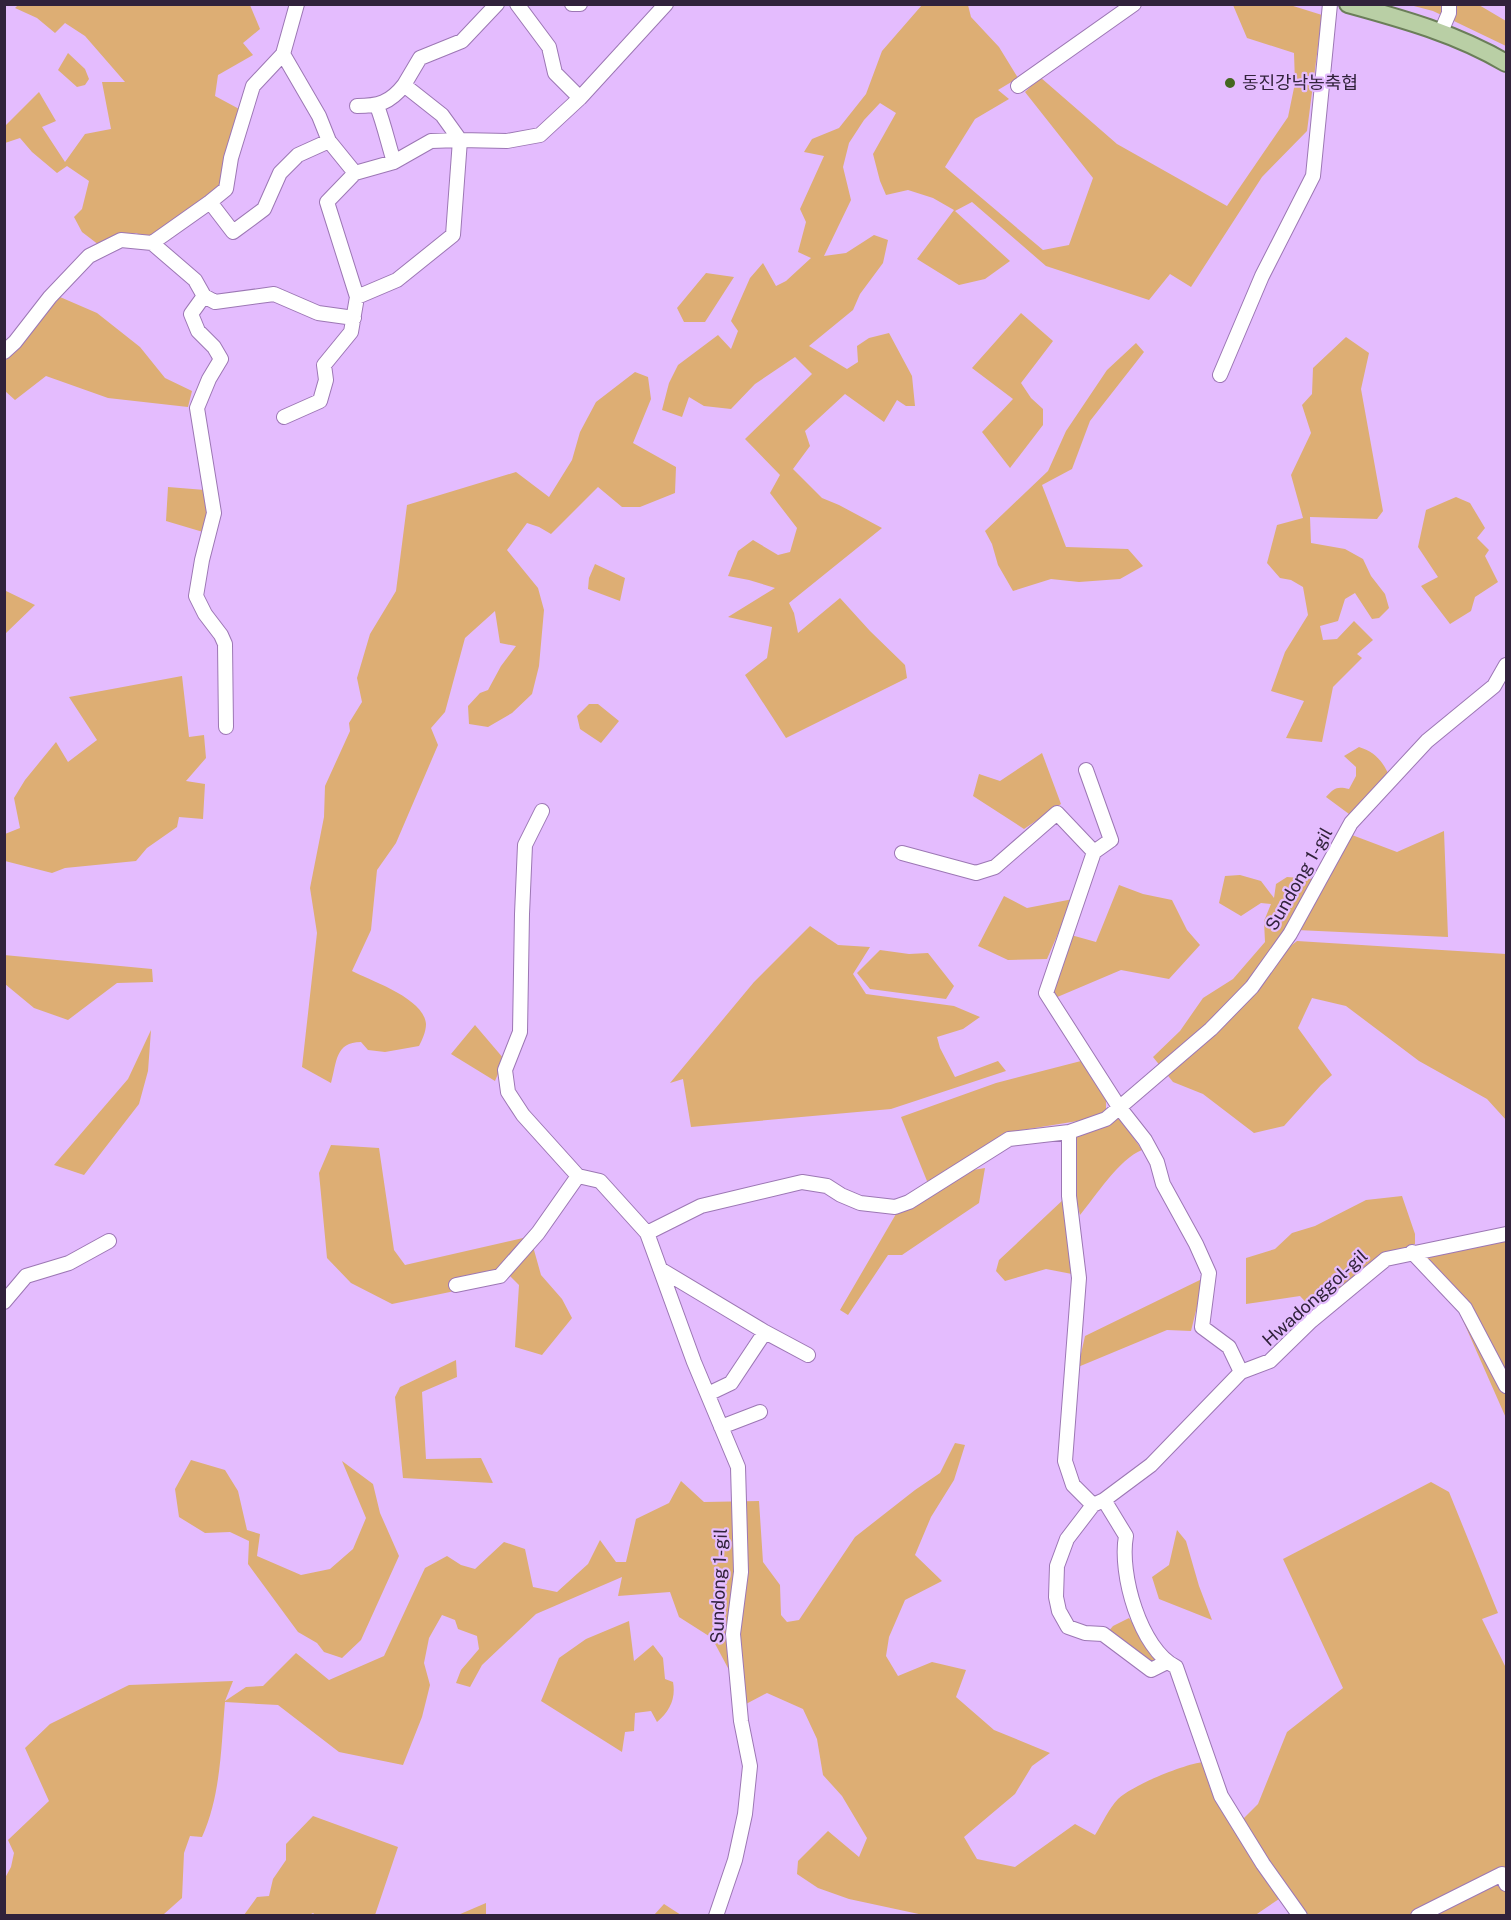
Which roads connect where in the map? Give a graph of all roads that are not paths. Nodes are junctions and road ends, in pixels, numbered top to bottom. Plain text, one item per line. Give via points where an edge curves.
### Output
1 (297, 4) edge
2 (497, 4) edge
3 (518, 4) edge
4 (572, 4) edge
5 (580, 4) edge
6 (1134, 4) edge
7 (1330, 4) edge
8 (1348, 4) edge
9 (1449, 4) edge
10 (665, 5) edge
11 (1441, 33) junction
12 (283, 54) junction
13 (1506, 63) edge
14 (404, 85) junction
15 (1018, 86) dead end
16 (580, 98) junction
17 (357, 106) dead end
18 (377, 106) junction
19 (460, 140) junction
20 (328, 141) junction
21 (394, 162) junction
22 (355, 173) junction
23 (210, 202) junction
24 (152, 243) junction
25 (204, 296) junction
26 (357, 297) junction
27 (354, 318) junction
28 (4, 352) edge
29 (1220, 375) dead end
30 (284, 417) dead end
31 (1506, 665) edge
32 (226, 726) dead end
33 (1086, 770) dead end
34 (542, 811) dead end
35 (1094, 852) junction
36 (902, 853) dead end
37 (1119, 1107) junction
38 (1069, 1132) junction
39 (578, 1176) junction
40 (647, 1233) junction
41 (1506, 1234) edge
42 (110, 1242) dead end
43 (1412, 1252) junction
44 (660, 1269) junction
45 (456, 1285) dead end
46 (4, 1302) edge
47 (765, 1332) junction
48 (808, 1355) dead end
49 (1241, 1372) junction
50 (1506, 1386) edge
51 (708, 1394) junction
52 (760, 1412) dead end
53 (722, 1427) junction
54 (1099, 1502) junction
55 (1167, 1662) junction
56 (1505, 1876) edge
57 (716, 1916) edge
58 (1300, 1916) edge
59 (1418, 1916) edge

1 - 12 street
2 - 14 street via 462,40 420,58
3 - 16 street via 549,47 555,73
4 - 5 street
6 - 15 street
7 - 29 street via 1313,176 1262,276
8 - 11 main road
9 - 11 street
10 - 16 street
11 - 13 main road
12 - 20 street via 319,116
12 - 23 street via 253,86 231,158 226,189
14 - 18 street
14 - 19 street via 442,115
16 - 19 street via 540,135 507,141
17 - 18 street
18 - 21 street
19 - 21 street via 431,141
19 - 26 street via 453,236 398,280
20 - 22 street
20 - 23 street via 298,155 280,173 264,209 233,232
21 - 22 street
22 - 26 street via 327,202
23 - 24 street
24 - 25 street via 195,280
24 - 28 street via 121,240 89,256
25 - 27 street via 215,302 274,294 318,312
25 - 32 street via 191,314 198,331 221,359 197,408 214,513 196,596 225,644
26 - 27 street
27 - 30 street via 351,332 324,365 326,381 320,401
31 - 37 street, Sundong 1-gil via 1494,686 1427,741 1351,823 1290,934 1252,987 1211,1029
33 - 35 street via 1111,840
34 - 39 street via 525,845 520,1032 506,1070 508,1092 523,1115
35 - 36 street via 1057,813 994,867 976,873
35 - 37 street via 1046,993
37 - 38 street, Sundong 1-gil via 1106,1119
37 - 49 street via 1145,1140 1209,1273 1202,1327 1229,1347
38 - 40 street, Sundong 1-gil via 1009,1138 895,1207 860,1203 827,1186 802,1182 701,1206
38 - 54 street via 1069,1196 1079,1278 1065,1461 1072,1485
39 - 40 street, Sundong 1-gil via 600,1181
39 - 45 street via 538,1233 500,1276
40 - 44 street, Sundong 1-gil
41 - 43 street, Hwadonggol-gil
42 - 46 street via 69,1263 26,1275
43 - 49 street, Hwadonggol-gil via 1386,1258 1270,1361
43 - 50 street via 1465,1308
44 - 47 street
44 - 51 street, Sundong 1-gil
47 - 48 street
47 - 51 street via 731,1383
49 - 54 street via 1151,1465
51 - 53 street, Sundong 1-gil
52 - 53 street
53 - 57 street, Sundong 1-gil via 738,1467 741,1572 732,1634 750,1766 735,1860
54 - 55 street via 1126,1536 1123,1553 1133,1606 1144,1630
54 - 55 street via 1067,1539 1057,1566 1059,1611 1068,1627 1103,1634 1150,1670
55 - 58 street via 1176,1667 1221,1796
56 - 59 street

